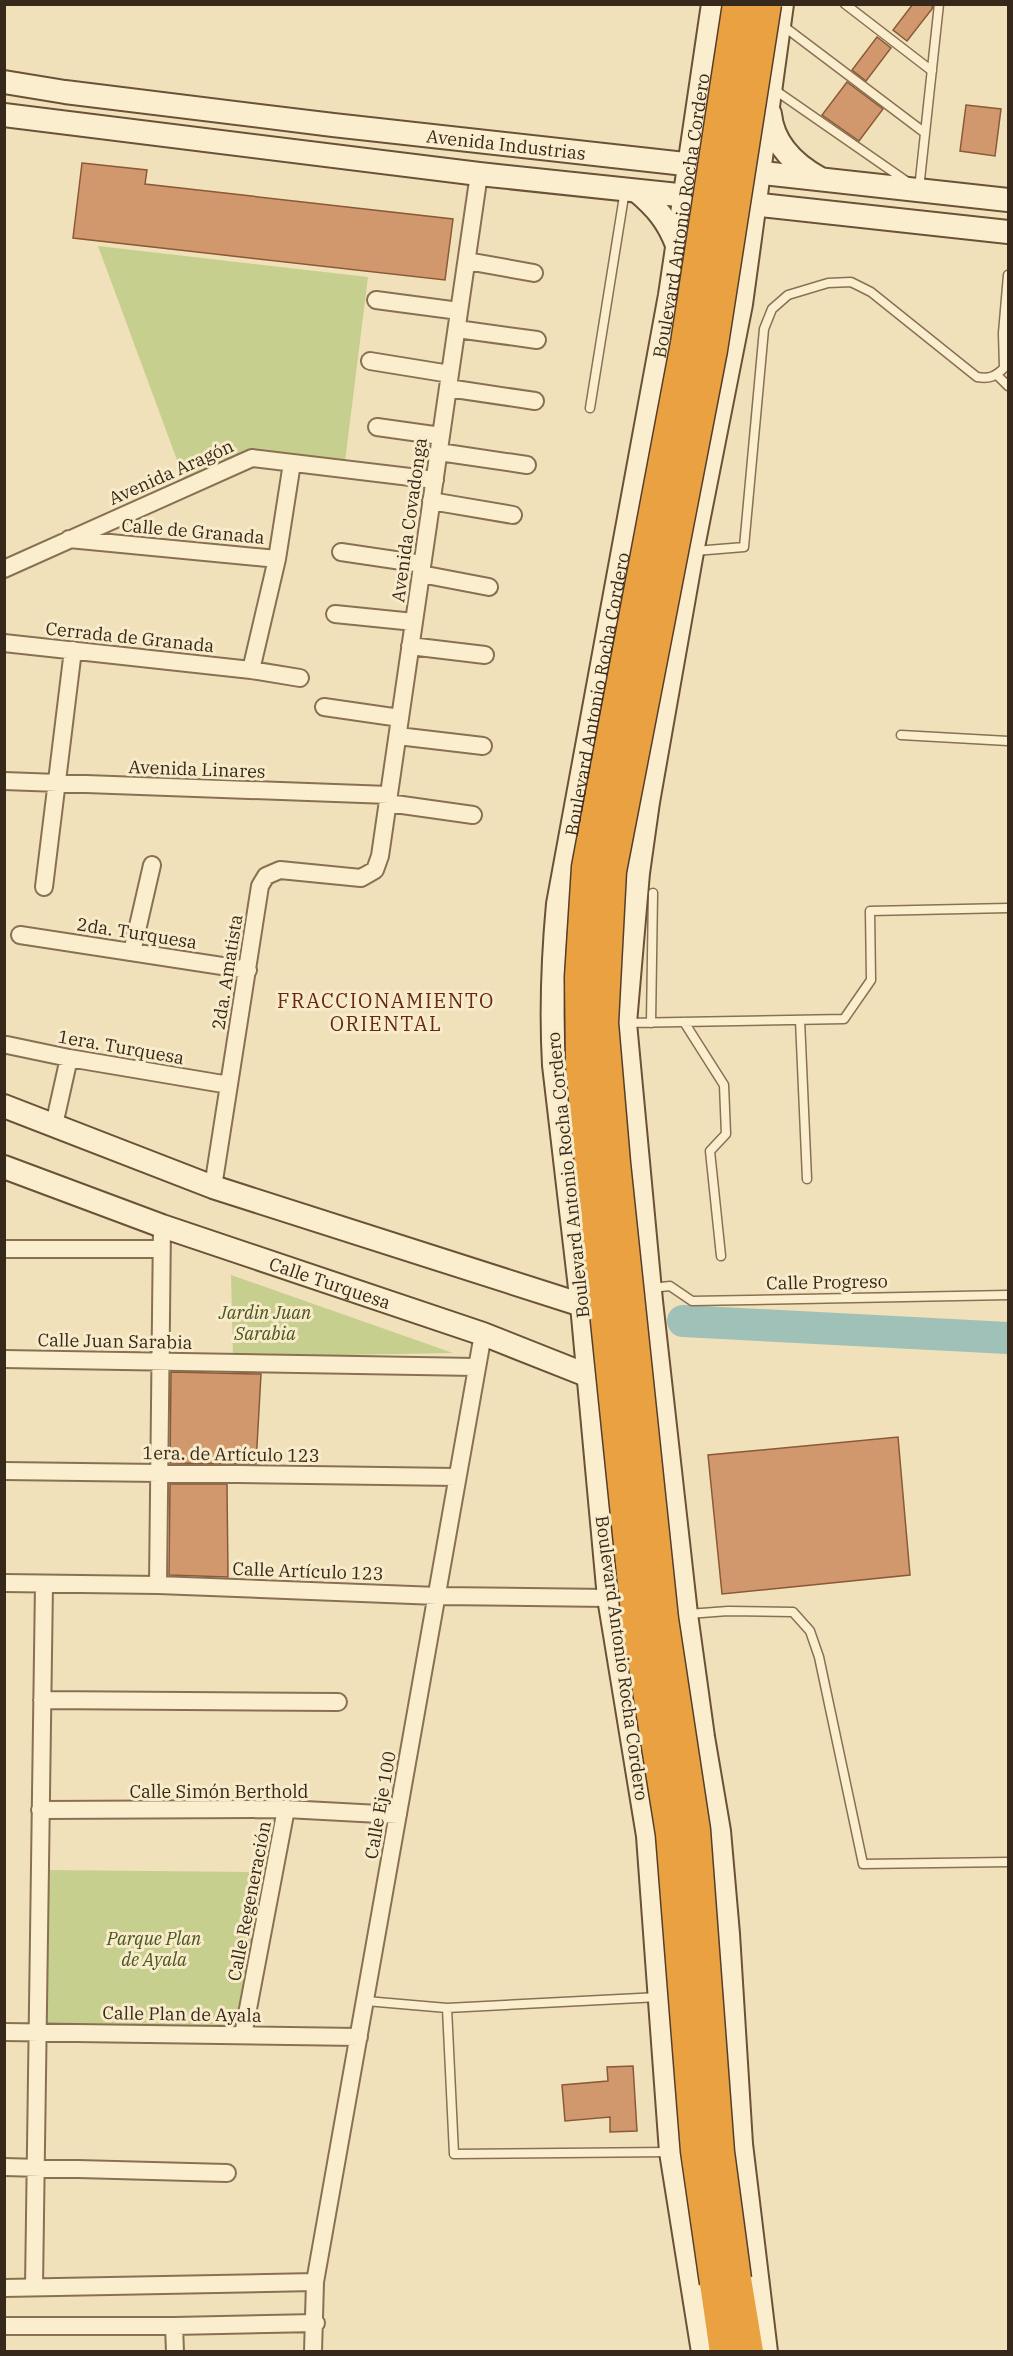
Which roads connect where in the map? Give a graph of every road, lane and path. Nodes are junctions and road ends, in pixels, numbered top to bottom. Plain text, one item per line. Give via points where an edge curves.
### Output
1 (713, 4) edge
2 (738, 4) edge
3 (845, 4) edge
4 (939, 4) edge
5 (776, 11) edge
6 (932, 71) junction
7 (4, 82) edge
8 (65, 92) junction
9 (770, 95) junction
10 (698, 96) junction
11 (4, 116) edge
12 (61, 123) junction
13 (925, 133) junction
14 (626, 158) junction
15 (688, 165) junction
16 (759, 172) junction
17 (479, 174) junction
18 (835, 181) junction
19 (631, 190) junction
20 (919, 190) junction
21 (683, 196) junction
22 (1008, 200) edge
23 (755, 204) junction
24 (810, 210) junction
25 (1008, 232) edge
26 (677, 245) junction
27 (748, 254) junction
28 (467, 261) junction
29 (534, 273) dead end
30 (1008, 275) edge
31 (670, 295) junction
32 (376, 300) dead end
33 (741, 304) junction
34 (459, 311) junction
35 (457, 329) junction
36 (537, 340) dead end
37 (370, 361) dead end
38 (997, 375) junction
39 (449, 381) junction
40 (1008, 386) edge
41 (535, 401) dead end
42 (590, 408) dead end
43 (377, 427) dead end
44 (440, 444) junction
45 (292, 463) junction
46 (527, 465) dead end
47 (435, 480) junction
48 (432, 501) junction
49 (513, 515) dead end
50 (68, 539) junction
51 (341, 552) dead end
52 (692, 552) junction
53 (278, 559) junction
54 (4, 569) edge
55 (422, 569) junction
56 (489, 587) dead end
57 (335, 614) dead end
58 (414, 622) junction
59 (4, 643) edge
60 (410, 646) junction
61 (73, 650) junction
62 (485, 655) dead end
63 (251, 670) junction
64 (300, 678) dead end
65 (324, 707) dead end
66 (400, 718) junction
67 (901, 735) dead end
68 (398, 736) junction
69 (1008, 741) edge
70 (483, 746) dead end
71 (4, 781) edge
72 (56, 784) junction
73 (388, 799) junction
74 (473, 815) dead end
75 (152, 865) dead end
76 (375, 870) joint
77 (44, 887) dead end
78 (653, 893) dead end
79 (1008, 908) edge
80 (20, 935) dead end
81 (132, 952) junction
82 (248, 970) junction
83 (800, 1020) junction
84 (684, 1022) junction
85 (628, 1023) junction
86 (651, 1023) junction
87 (7, 1045) dead end
88 (69, 1058) junction
89 (230, 1085) junction
90 (4, 1106) edge
91 (54, 1125) junction
92 (4, 1167) edge
93 (807, 1179) dead end
94 (213, 1187) junction
95 (644, 1223) junction
96 (573, 1230) junction
97 (162, 1237) junction
98 (4, 1249) edge
99 (721, 1256) dead end
100 (654, 1292) junction
101 (1008, 1295) edge
102 (582, 1305) junction
103 (483, 1334) junction
104 (4, 1359) edge
105 (160, 1361) junction
106 (476, 1368) junction
107 (660, 1370) junction
108 (589, 1376) junction
109 (669, 1451) junction
110 (595, 1460) junction
111 (4, 1471) edge
112 (159, 1473) junction
113 (457, 1477) junction
114 (4, 1583) edge
115 (44, 1584) junction
116 (158, 1585) junction
117 (437, 1596) junction
118 (609, 1598) junction
119 (686, 1614) junction
120 (42, 1700) junction
121 (338, 1702) dead end
122 (286, 1809) junction
123 (40, 1810) junction
124 (398, 1815) junction
125 (1008, 1862) edge
126 (660, 1997) junction
127 (366, 2001) junction
128 (447, 2008) junction
129 (4, 2031) edge
130 (36, 2032) junction
131 (243, 2035) junction
132 (359, 2037) junction
133 (671, 2152) junction
134 (4, 2167) edge
135 (34, 2168) junction
136 (227, 2173) dead end
137 (726, 2281) junction
138 (315, 2282) junction
139 (34, 2287) junction
140 (4, 2288) edge
141 (316, 2323) junction
142 (4, 2326) edge
143 (174, 2326) junction
144 (174, 2352) edge
145 (313, 2352) edge
146 (703, 2352) edge
147 (725, 2352) edge
148 (748, 2352) edge
149 (766, 2352) edge

1 - 10 main road, Boulevard Antonio Rocha Cordero
2 - 137 highway, Boulevard Antonio Rocha Cordero, bridge via 686,343 587,867 580,977 581,1065 591,1178 637,1622 671,1834 696,2151
3 - 6 lane
4 - 6 lane
5 - 9 main road
5 - 13 lane
5 - 137 highway, Boulevard Antonio Rocha Cordero, bridge via 611,871 603,1023 663,1619 695,1830
6 - 13 lane
7 - 8 main road, Avenida Industrias
8 - 12 main road
8 - 14 main road, Avenida Industrias
9 - 10 main road via 754,126 731,132 713,124
9 - 16 main road
9 - 18 main road via 771,124 783,150 807,171
9 - 20 lane
10 - 14 main road via 684,135 674,146 660,154
10 - 15 main road, Boulevard Antonio Rocha Cordero
11 - 12 main road, Avenida Industrias
12 - 17 main road, Avenida Industrias
13 - 20 lane
14 - 15 main road, Avenida Industrias
15 - 16 main road, Avenida Industrias
15 - 21 main road, Boulevard Antonio Rocha Cordero
16 - 18 main road, Avenida Industrias
16 - 23 main road
17 - 19 main road, Avenida Industrias
17 - 28 street, Avenida Covadonga
18 - 20 main road, Avenida Industrias
19 - 21 main road, Avenida Industrias
19 - 26 main road via 661,213
19 - 42 lane
20 - 22 main road, Avenida Industrias
21 - 23 main road, Avenida Industrias
21 - 26 main road, Boulevard Antonio Rocha Cordero
23 - 24 main road, Avenida Industrias
23 - 27 main road
24 - 25 main road, Avenida Industrias
24 - 27 main road via 780,217 766,225
26 - 31 main road, Boulevard Antonio Rocha Cordero
27 - 33 main road
28 - 29 street
28 - 34 street, Avenida Covadonga
30 - 38 lane via 1004,368
31 - 33 main road via 681,268 706,257 731,271
31 - 96 main road, Boulevard Antonio Rocha Cordero via 558,904 552,1026
32 - 34 street
33 - 52 main road
34 - 35 street, Avenida Covadonga
35 - 36 street
35 - 39 street, Avenida Covadonga
37 - 39 street
38 - 40 lane
38 - 52 lane via 977,377 871,291 851,282 828,283 788,295 772,309 764,329 744,547
39 - 41 street
39 - 44 street, Avenida Covadonga
43 - 44 street
44 - 46 street
44 - 47 street, Avenida Covadonga
45 - 47 street, Avenida Aragón
45 - 50 street, Avenida Aragón via 252,458
45 - 53 street, Calle de Granada
47 - 48 street, Avenida Covadonga
48 - 49 street
48 - 55 street, Avenida Covadonga
50 - 53 street, Calle de Granada
50 - 54 street, Avenida Aragón
51 - 55 street
52 - 85 main road via 638,873
53 - 63 street, Calle de Granada
55 - 56 street
55 - 58 street, Avenida Covadonga
57 - 58 street
58 - 60 street, Avenida Covadonga
59 - 61 street, Cerrada de Granada
60 - 62 street
60 - 66 street, Avenida Covadonga
61 - 63 street, Cerrada de Granada
61 - 72 street
63 - 64 street, Cerrada de Granada
65 - 66 street
66 - 68 street, Avenida Covadonga
67 - 69 lane
68 - 70 street
68 - 73 street, Avenida Covadonga
71 - 72 street, Avenida Linares
72 - 73 street, Avenida Linares
72 - 77 street
73 - 74 street, Avenida Linares
73 - 76 street, Avenida Covadonga
75 - 81 street
76 - 82 street, 2da. Amatista via 361,878 280,870 266,876 260,886
78 - 86 lane
79 - 83 lane via 870,911 871,980 844,1018
80 - 81 street, 2da. Turquesa
81 - 82 street, 2da. Turquesa
82 - 89 street, 2da. Amatista
83 - 84 lane
83 - 93 lane
84 - 86 lane
84 - 99 lane via 724,1086 726,1134 710,1151
85 - 86 lane
85 - 95 main road
85 - 100 lane
87 - 88 street, 1era. Turquesa
88 - 89 street, 1era. Turquesa
88 - 91 street
89 - 94 street, 2da. Amatista
90 - 91 main road
91 - 94 main road
92 - 97 main road, Calle Turquesa
94 - 102 main road
95 - 96 main road via 634,1249 612,1259 590,1254 580,1246
95 - 100 main road
96 - 102 main road, Boulevard Antonio Rocha Cordero
97 - 98 street
97 - 103 main road, Calle Turquesa
97 - 105 street
100 - 101 lane, Calle Progreso via 670,1286 692,1301
100 - 102 main road
100 - 107 main road
102 - 108 main road, Boulevard Antonio Rocha Cordero
103 - 106 street, Calle Eje 100
103 - 108 main road, Calle Turquesa
104 - 105 street, Calle Juan Sarabia
105 - 106 street, Calle Juan Sarabia
105 - 112 street
106 - 113 street, Calle Eje 100
107 - 108 main road, Calle Turquesa
107 - 109 main road
108 - 110 main road, Boulevard Antonio Rocha Cordero
109 - 110 main road via 658,1430 638,1420 627,1420 617,1422 600,1437
109 - 119 main road
110 - 118 main road, Boulevard Antonio Rocha Cordero
111 - 112 street, 1era. de Artículo 123
112 - 113 street, 1era. de Artículo 123
112 - 116 street
113 - 117 street, Calle Eje 100
114 - 115 street, Calle Artículo 123
115 - 116 street, Calle Artículo 123
115 - 120 street
116 - 117 street, Calle Artículo 123
117 - 118 street, Calle Artículo 123
117 - 124 street, Calle Eje 100
118 - 126 main road, Boulevard Antonio Rocha Cordero via 648,1836
119 - 125 lane via 793,1612 810,1631 819,1657 863,1864
119 - 149 main road via 719,1831 741,2144
120 - 121 street
120 - 123 street
122 - 123 street, Calle Simón Berthold
122 - 124 street, Calle Simón Berthold
122 - 131 street, Calle Regeneración
123 - 130 street
124 - 127 street, Calle Eje 100
126 - 128 lane
126 - 133 main road, Boulevard Antonio Rocha Cordero
127 - 128 lane
127 - 132 street, Calle Eje 100
128 - 133 lane via 454,2154
129 - 130 street, Calle Plan de Ayala
130 - 131 street, Calle Plan de Ayala
130 - 135 street
131 - 132 street, Calle Plan de Ayala
132 - 138 street, Calle Eje 100
133 - 146 main road, Boulevard Antonio Rocha Cordero
134 - 135 street
135 - 136 street
135 - 139 street
137 - 147 highway, Boulevard Antonio Rocha Cordero
137 - 148 highway, Boulevard Antonio Rocha Cordero
138 - 139 street
138 - 141 street, Calle Eje 100
139 - 140 street
141 - 143 street
141 - 145 street, Calle Eje 100
142 - 143 street
143 - 144 street

